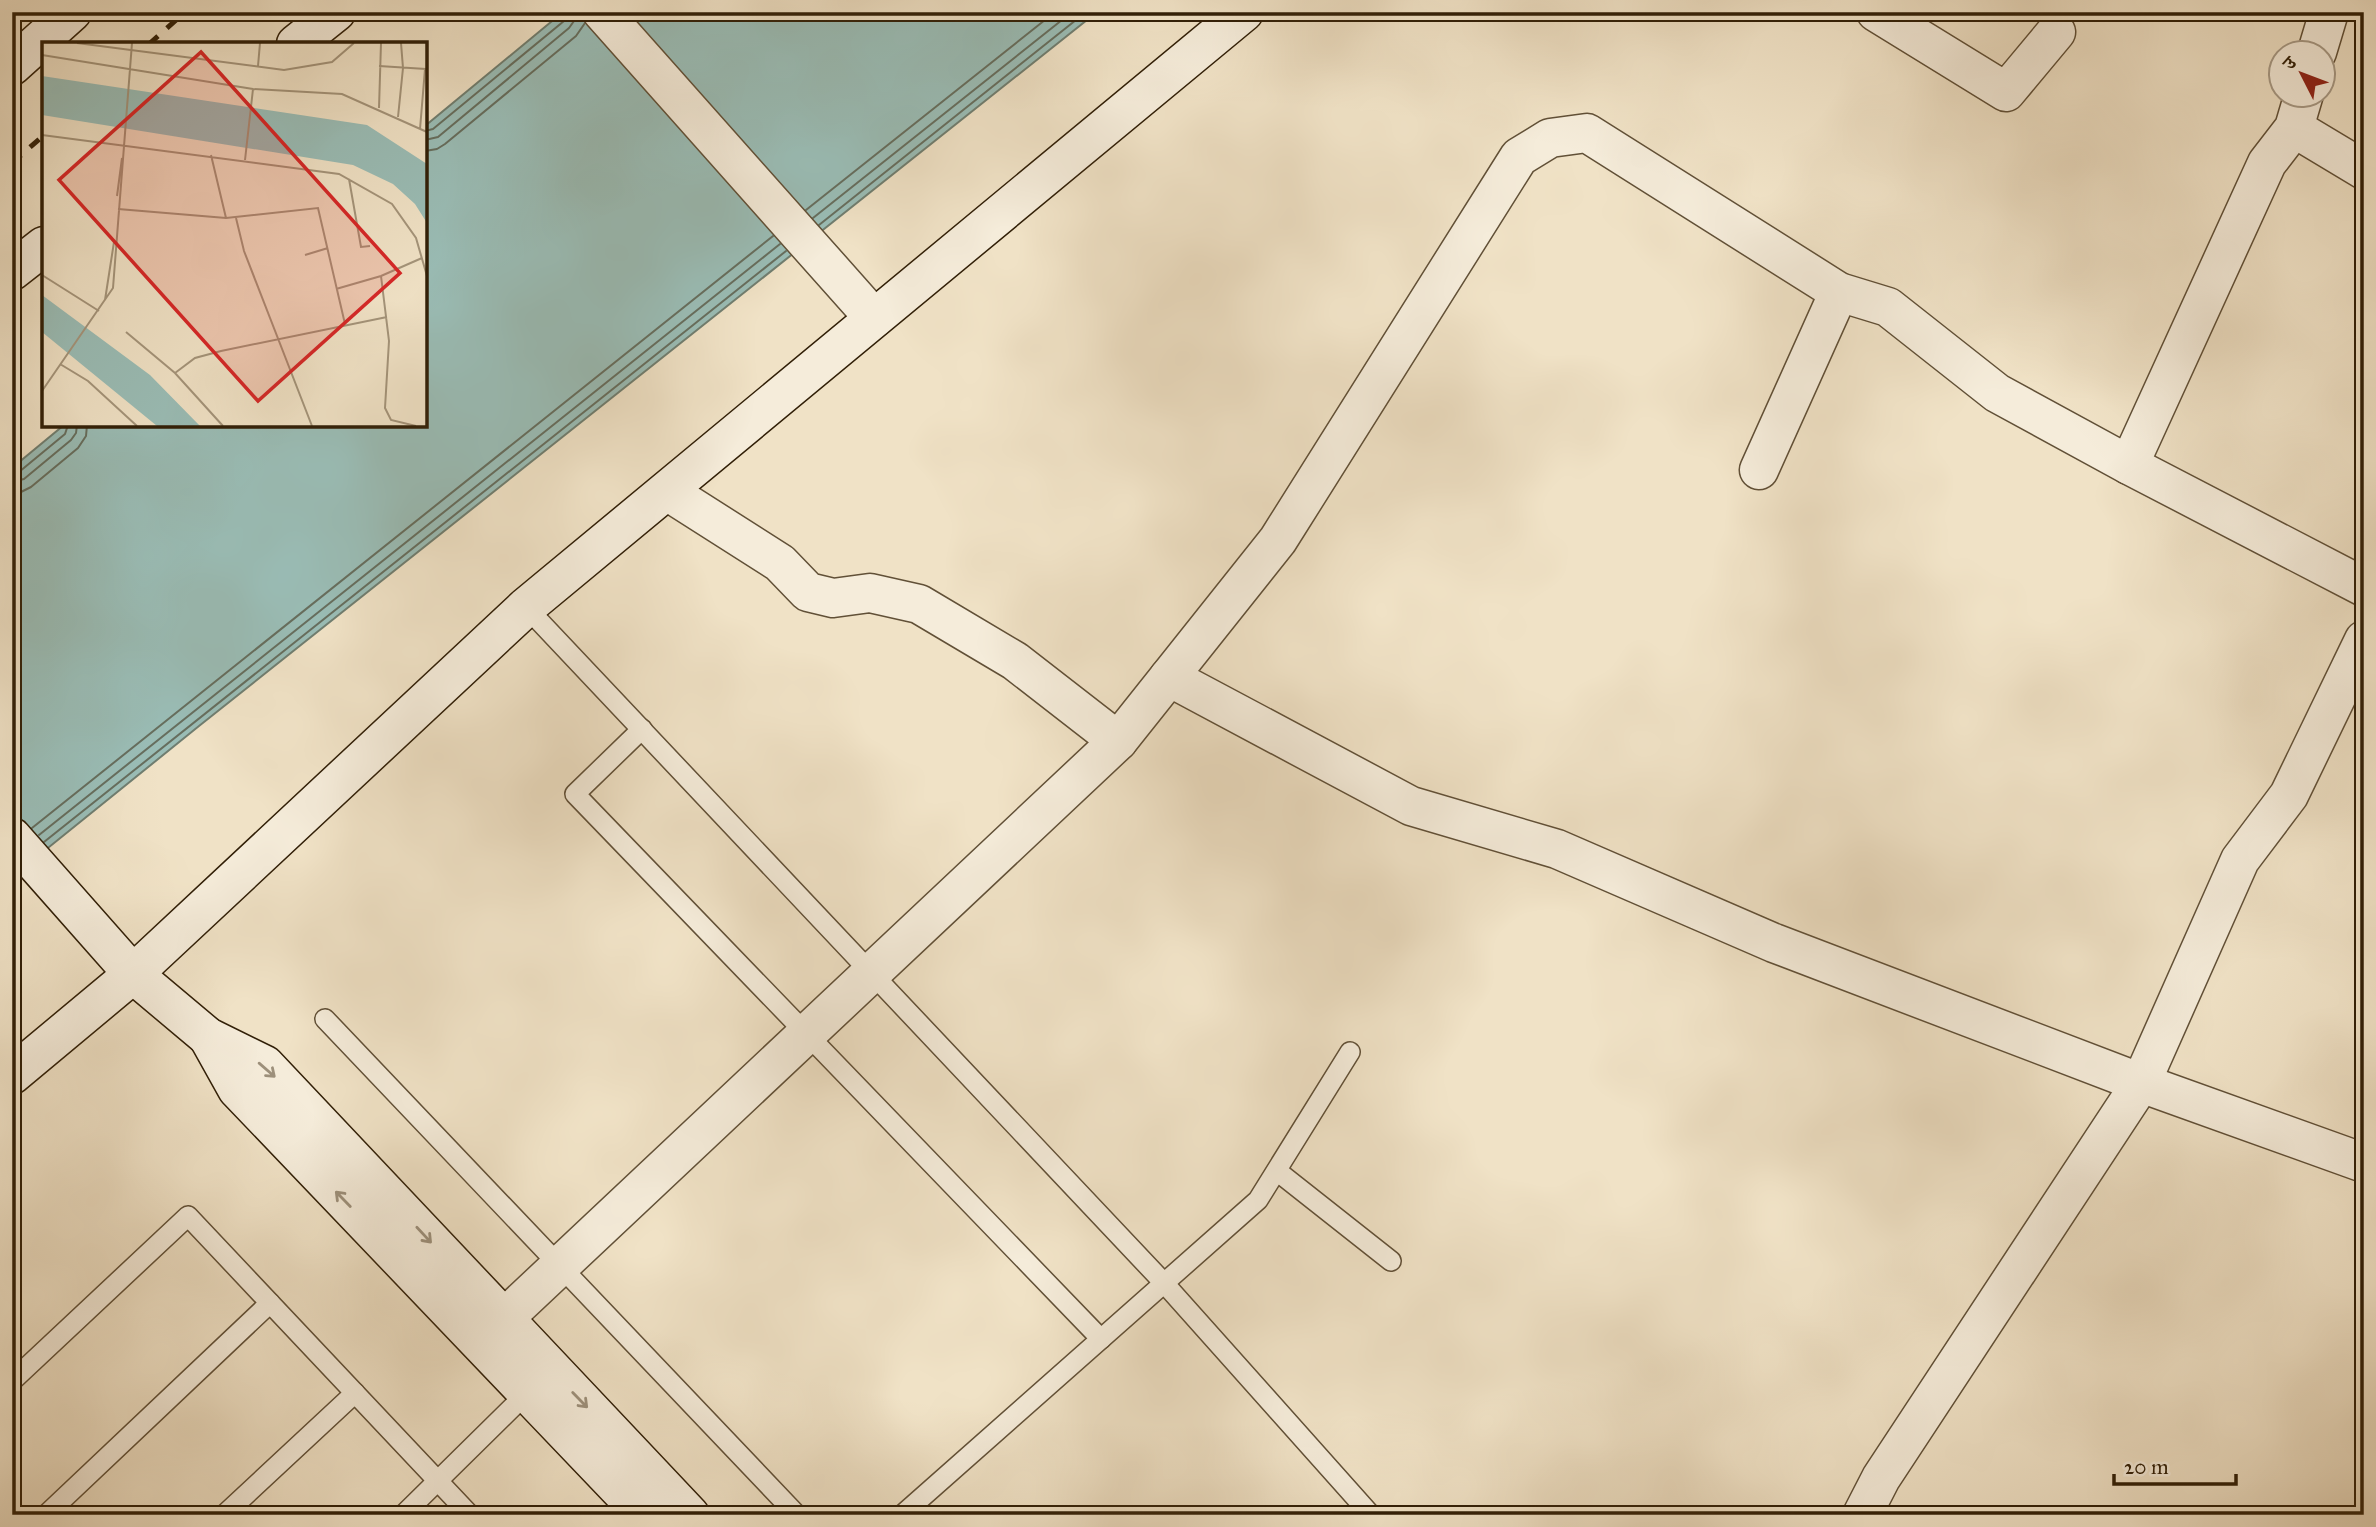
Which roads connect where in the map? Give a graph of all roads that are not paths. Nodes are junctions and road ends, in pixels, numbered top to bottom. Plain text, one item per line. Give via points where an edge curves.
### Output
1 (72, 12) edge
2 (336, 12) edge
3 (602, 12) edge
4 (1244, 12) edge
5 (1876, 12) edge
6 (2329, 12) edge
7 (2056, 32) dead end
8 (2321, 38) edge
9 (298, 42) edge
10 (12, 66) edge
11 (2299, 111) edge
12 (2364, 170) edge
13 (42, 248) edge
14 (12, 271) edge
15 (1839, 292) junction
16 (874, 318) junction
17 (2129, 465) junction
18 (1759, 470) dead end
19 (667, 491) junction
20 (2364, 587) edge
21 (527, 607) junction
22 (2364, 640) edge
23 (1169, 677) junction
24 (642, 729) junction
25 (1118, 741) junction
26 (12, 837) edge
27 (871, 973) junction
28 (133, 974) junction
29 (325, 1019) dead end
30 (806, 1034) junction
31 (1350, 1052) dead end
32 (12, 1075) edge
33 (2141, 1083) junction
34 (2364, 1163) edge
35 (1276, 1171) junction
36 (1391, 1261) dead end
37 (560, 1266) junction
38 (1164, 1283) junction
39 (270, 1303) junction
40 (491, 1331) junction
41 (1101, 1339) junction
42 (12, 1381) edge
43 (540, 1381) junction
44 (355, 1393) junction
45 (438, 1481) junction
46 (46, 1515) edge
47 (224, 1515) edge
48 (403, 1515) edge
49 (470, 1515) edge
50 (643, 1515) edge
51 (690, 1515) edge
52 (797, 1515) edge
53 (902, 1515) edge
54 (1371, 1515) edge
55 (1862, 1515) edge

1 - 10 street
2 - 9 street
3 - 16 street
4 - 16 street
5 - 7 street via 2006,92
6 - 8 street
11 - 12 street
11 - 17 street via 2267,163
13 - 14 street
15 - 17 street via 1888,307 1997,393
15 - 18 street
15 - 23 street via 1587,133 1550,138 1519,157 1278,540
16 - 19 street
17 - 20 street
19 - 21 street
19 - 25 street via 780,563 808,592 833,598 870,593 919,604 1016,661
21 - 24 lane
21 - 28 street
22 - 33 street via 2290,795 2240,860
23 - 25 street
23 - 33 street via 1410,806 1557,849 1774,943
24 - 27 lane
24 - 30 lane via 575,794
25 - 27 street
26 - 28 street
27 - 30 street
27 - 38 lane
28 - 32 street
28 - 40 street via 208,1037 237,1089
29 - 37 lane
30 - 37 street
30 - 41 lane
31 - 35 lane
33 - 34 street
33 - 55 street via 1881,1478
35 - 36 lane
35 - 38 lane via 1258,1200
37 - 40 street
37 - 52 lane
38 - 41 lane
38 - 54 lane
39 - 42 lane via 188,1216
39 - 44 lane
39 - 46 lane
40 - 43 street
41 - 53 lane
43 - 45 lane
43 - 50 street
43 -> 51 street
44 - 45 lane
44 - 47 lane
45 - 48 lane
45 - 49 lane

